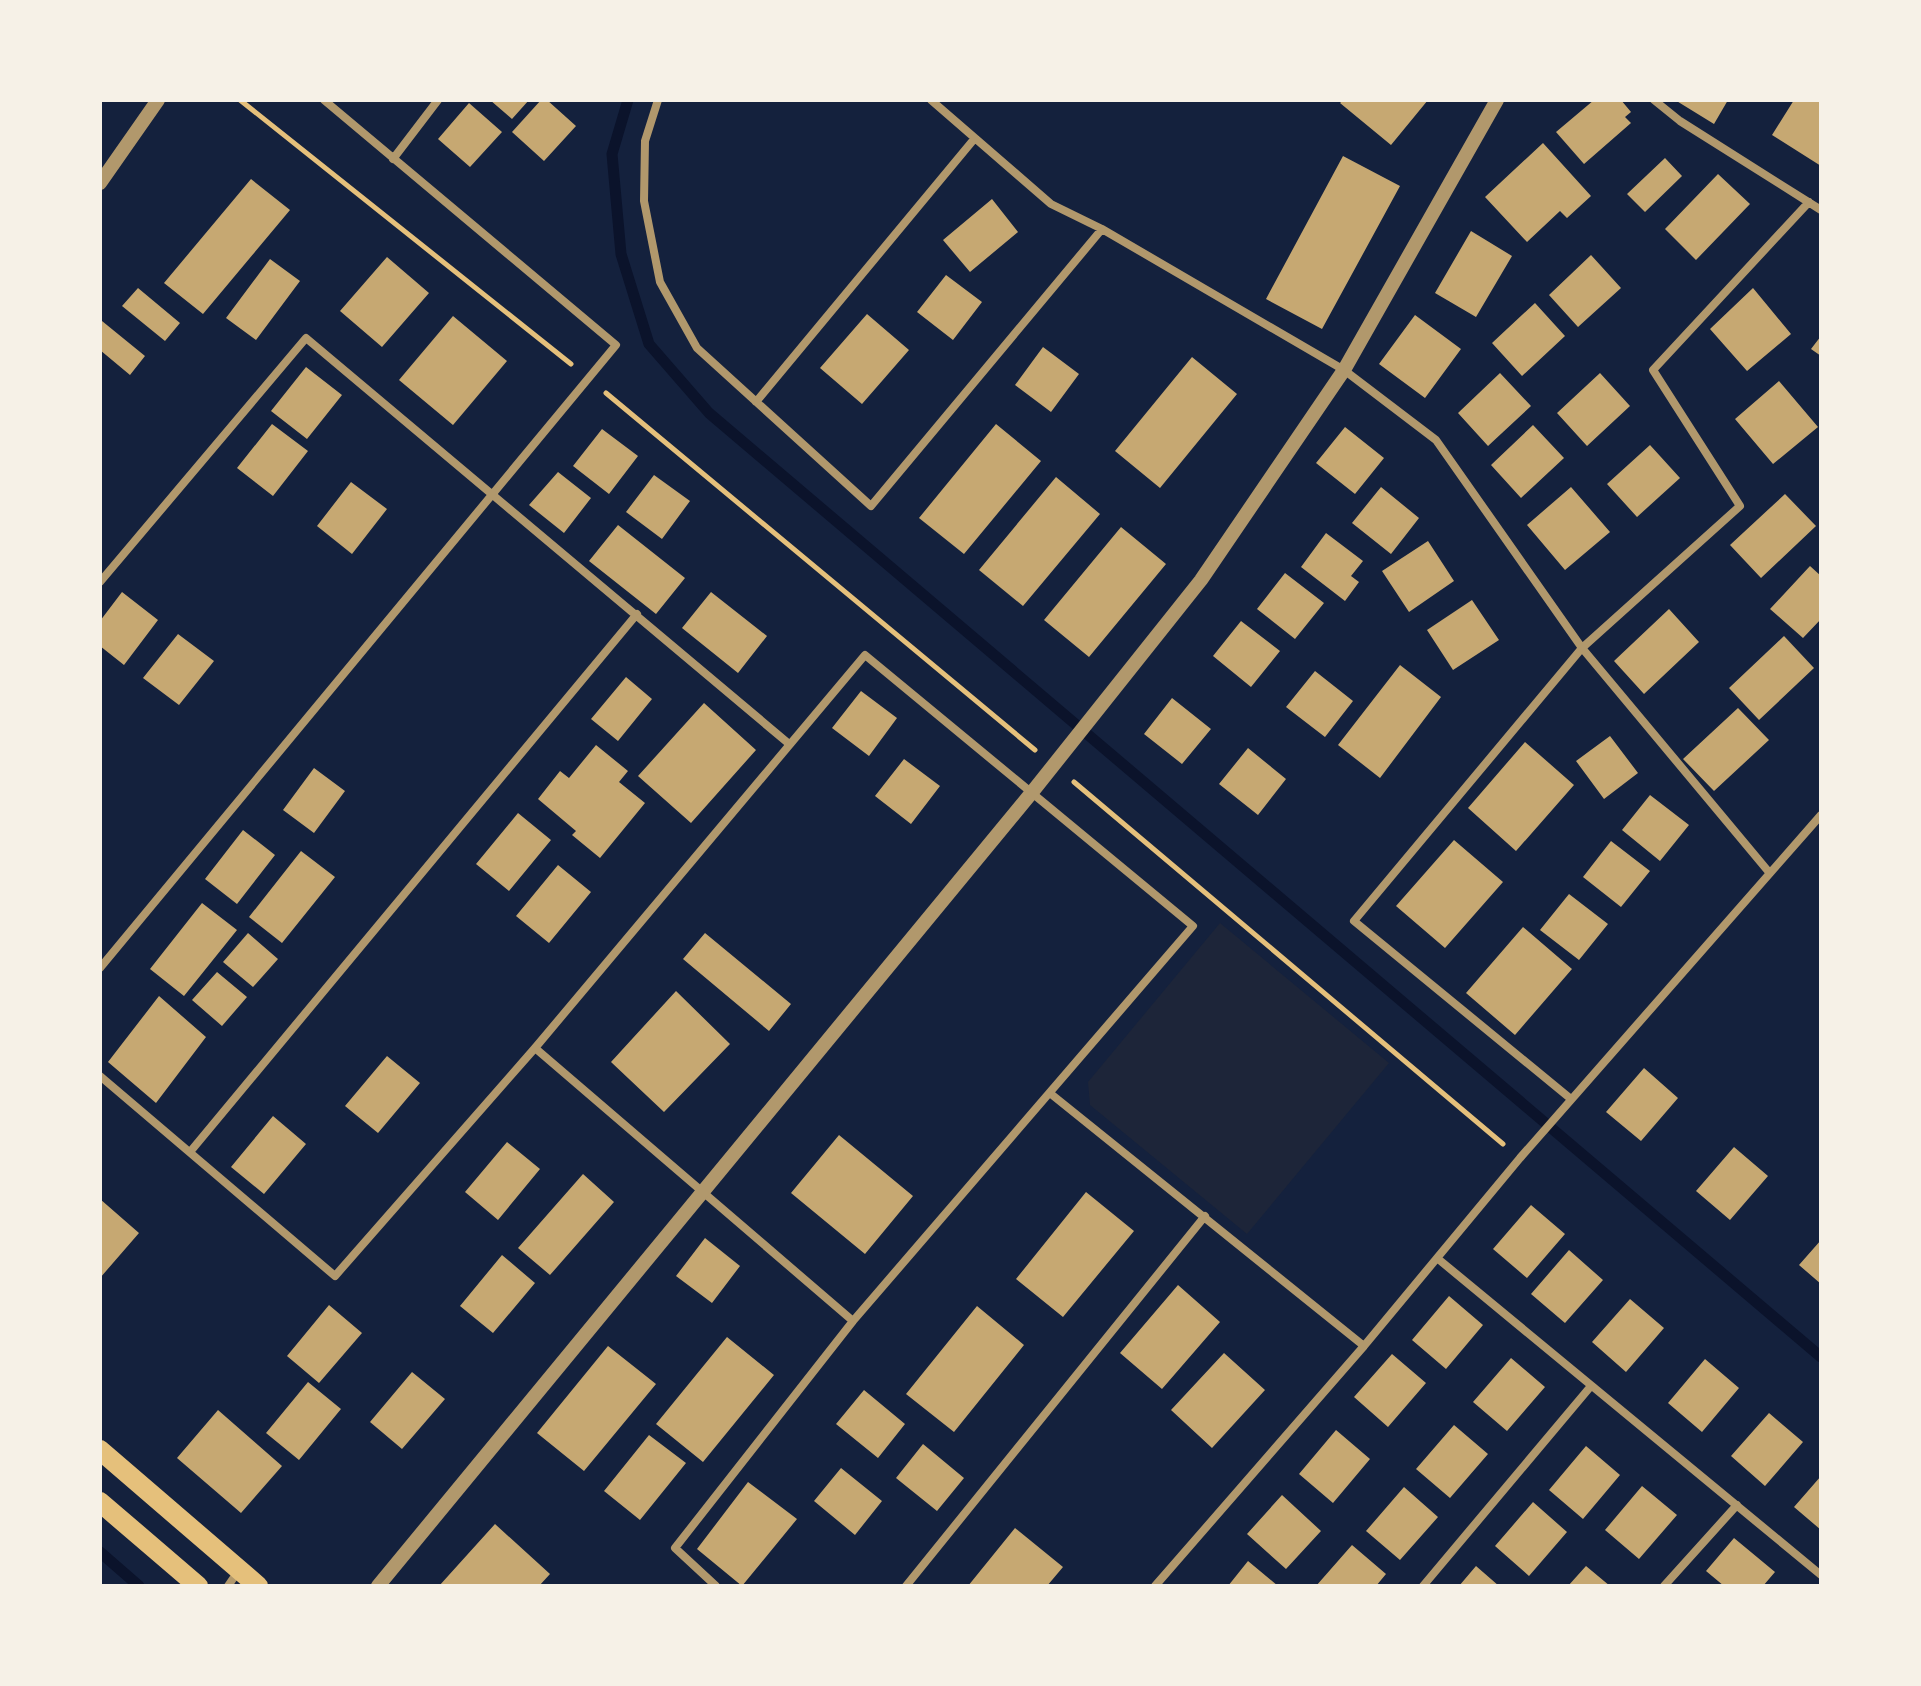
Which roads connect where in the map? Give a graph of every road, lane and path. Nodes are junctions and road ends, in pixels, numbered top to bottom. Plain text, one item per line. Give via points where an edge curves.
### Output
1 (158, 100) edge
2 (240, 100) edge
3 (324, 100) edge
4 (438, 100) edge
5 (658, 100) edge
6 (931, 100) edge
7 (1497, 100) edge
8 (1654, 100) edge
9 (975, 138) junction
10 (393, 159) junction
11 (100, 183) edge
12 (1809, 202) junction
13 (1821, 210) edge
14 (1102, 229) junction
15 (1344, 370) junction
16 (589, 379) junction
17 (756, 402) junction
18 (494, 493) junction
19 (100, 582) edge
20 (637, 614) junction
21 (1582, 648) junction
22 (788, 743) junction
23 (1054, 765) junction
24 (1033, 791) junction
25 (1821, 815) edge
26 (1768, 871) junction
27 (100, 968) edge
28 (535, 1048) junction
29 (100, 1076) edge
30 (1051, 1094) junction
31 (1571, 1099) junction
32 (190, 1152) junction
33 (1520, 1158) junction
34 (702, 1193) junction
35 (1205, 1216) junction
36 (1437, 1258) junction
37 (853, 1321) junction
38 (1364, 1346) junction
39 (1591, 1386) junction
40 (100, 1450) edge
41 (100, 1502) edge
42 (1737, 1505) junction
43 (1821, 1575) edge
44 (233, 1578) edge
45 (198, 1586) edge
46 (258, 1586) edge
47 (378, 1586) edge
48 (716, 1586) edge
49 (906, 1586) edge
50 (1155, 1586) edge
51 (1423, 1586) edge
52 (1664, 1586) edge

1 - 11 street
2 - 16 path
3 - 10 street
4 - 10 street
5 - 17 street via 645,141 644,201 660,282 697,348
6 - 9 street
7 - 15 street
8 - 12 street
9 - 14 street via 1051,204
9 - 17 street
10 - 16 street via 616,345
12 - 13 street
12 - 21 street via 1653,370 1740,506
14 - 15 street
14 - 17 street via 871,506
15 - 21 street via 1436,440
15 - 23 street via 1201,580
16 - 18 street
16 - 23 path
18 - 19 street via 306,338
18 - 20 street
18 - 27 street
20 - 22 street
20 - 32 street
21 - 26 street
21 - 31 street via 1354,921
22 - 24 street via 865,655
22 - 28 street
23 - 24 street
23 - 33 path
24 - 30 street via 1193,926
24 - 34 street
25 - 26 street
26 - 31 street
28 - 32 street via 335,1276
28 - 34 street
29 - 32 street
30 - 35 street
30 - 37 street
31 - 33 street
33 - 36 street
34 - 37 street
34 - 47 street
35 - 38 street
35 - 49 street
36 - 38 street
36 - 39 street
37 - 48 street via 675,1548
38 - 50 street
39 - 42 street
39 - 51 street
40 - 44 main road
41 - 45 main road
42 - 43 street
42 - 52 street
44 - 46 main road

